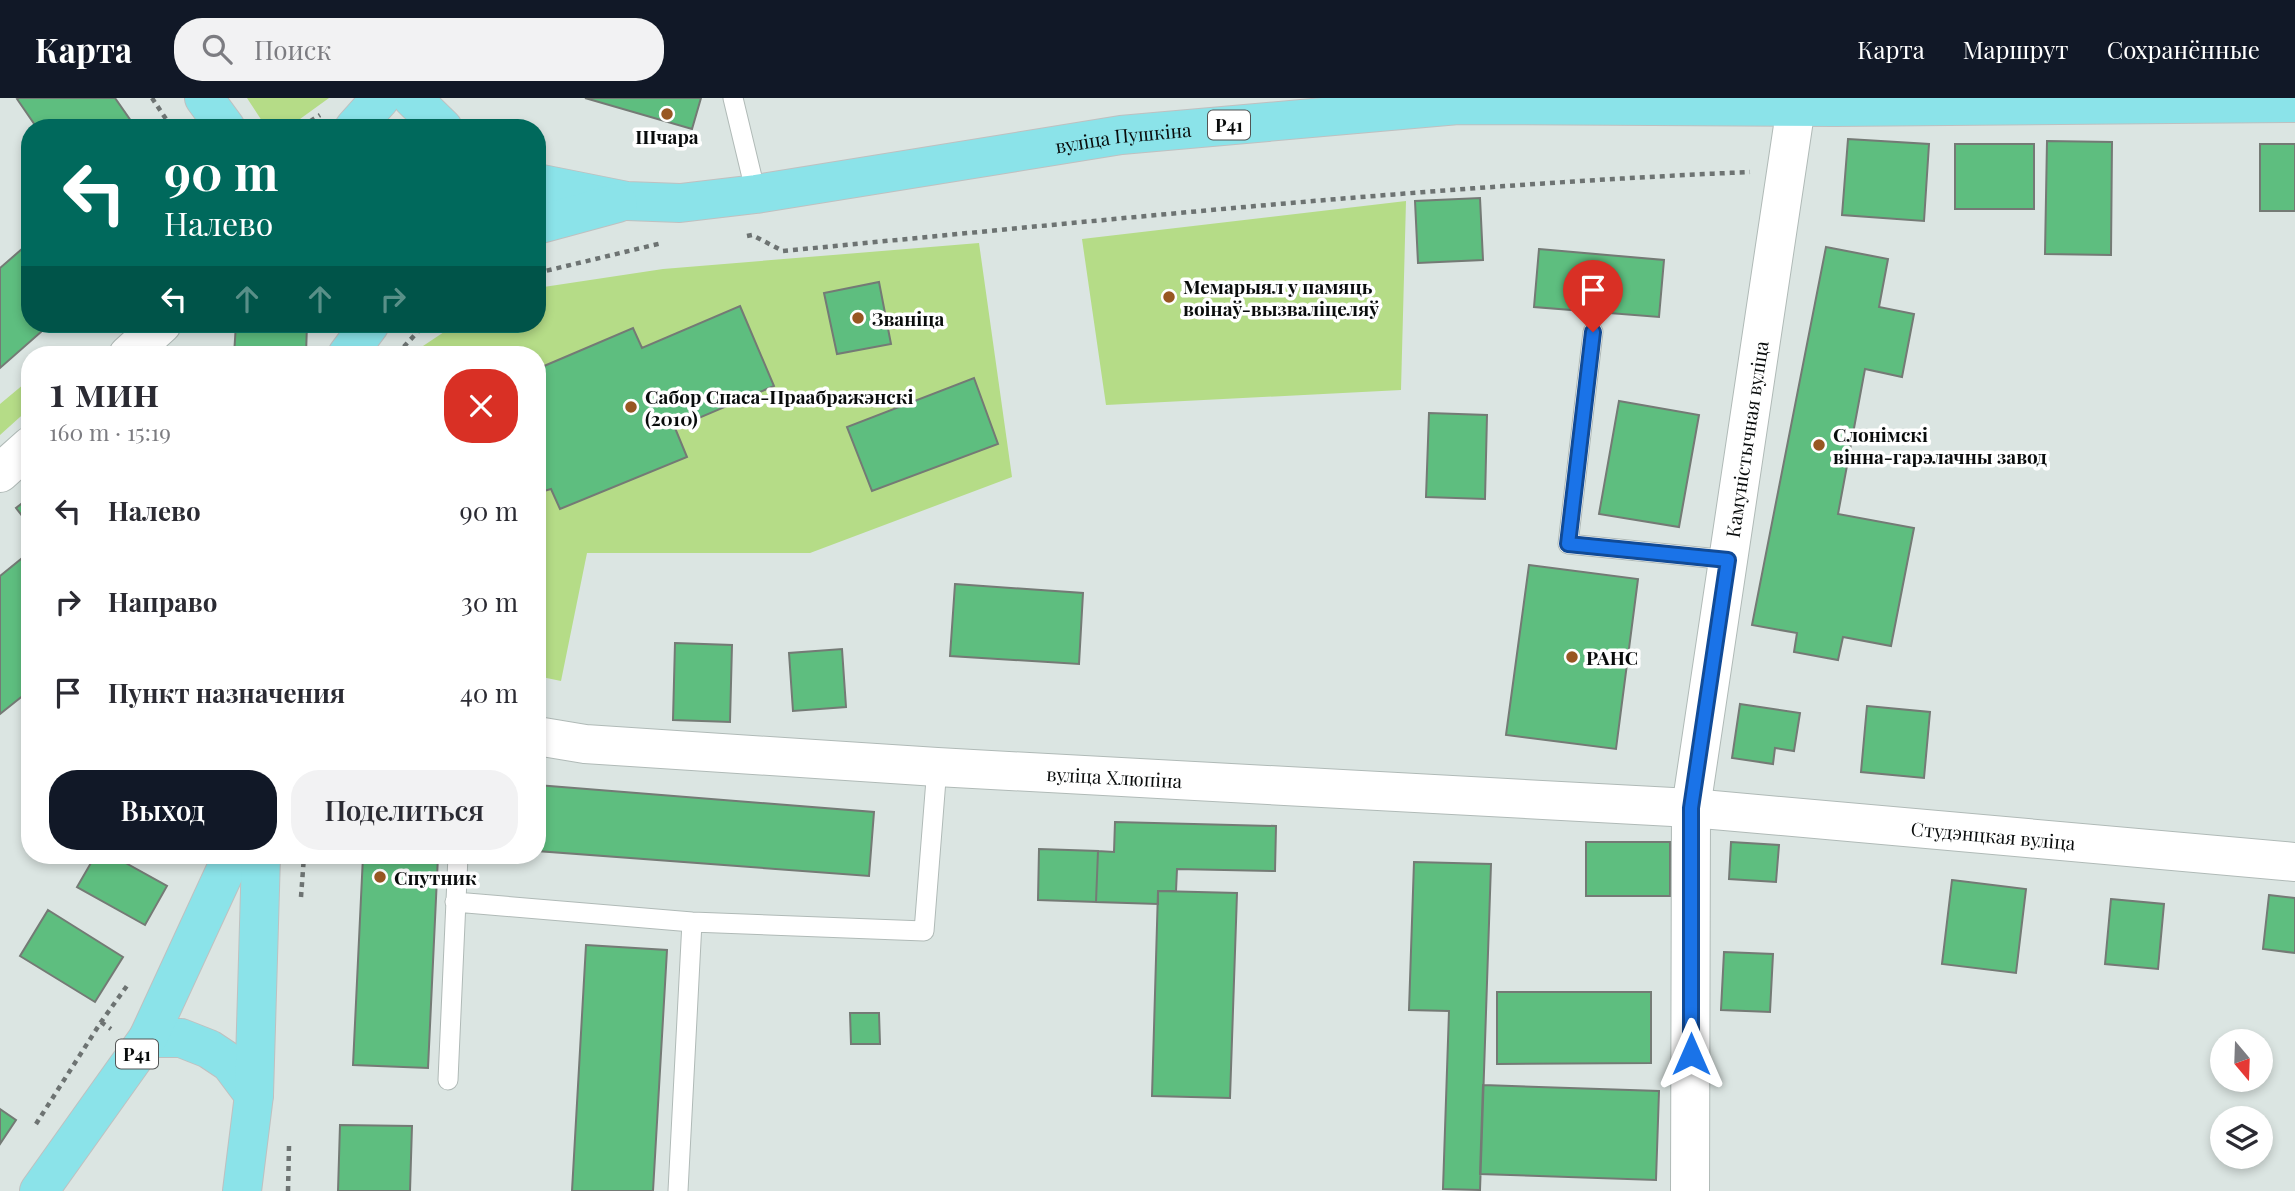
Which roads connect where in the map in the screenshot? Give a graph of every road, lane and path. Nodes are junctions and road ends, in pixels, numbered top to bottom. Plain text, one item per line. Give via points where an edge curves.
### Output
1 (152, 98) edge
2 (204, 98) edge
3 (380, 98) edge
4 (412, 98) edge
5 (733, 98) edge
6 (2223, 100) edge
7 (1458, 102) edge
8 (1835, 103) edge
9 (2295, 103) edge
10 (1796, 106) junction
11 (166, 119) edge
12 (219, 119) edge
13 (362, 119) edge
14 (376, 119) edge
15 (434, 119) edge
16 (1787, 170) junction
17 (546, 185) edge
18 (756, 194) junction
19 (627, 201) junction
20 (546, 223) edge
21 (738, 236) dead end
22 (670, 241) dead end
23 (546, 271) edge
24 (1593, 332) dead end
25 (152, 333) edge
26 (138, 346) edge
27 (21, 454) edge
28 (0, 473) edge
29 (1728, 560) junction
30 (546, 738) edge
31 (937, 767) junction
32 (1691, 808) junction
33 (2295, 862) edge
34 (228, 864) edge
35 (261, 864) edge
36 (458, 864) edge
37 (456, 902) junction
38 (692, 922) junction
39 (101, 1021) dead end
40 (148, 1038) junction
41 (448, 1080) dead end
42 (254, 1095) junction
43 (34, 1128) dead end
44 (39, 1191) edge
45 (242, 1191) edge
46 (678, 1191) edge
47 (1690, 1191) edge

1 - 11 path
2 - 12 main road
3 - 13 main road
3 - 14 main road
4 - 15 main road
5 - 18 lane
6 - 8 main road, вуліца Пушкіна / Р41
6 - 9 main road, вуліца Пушкіна / Р41
7 - 10 main road, вуліца Пушкіна / Р41
7 - 18 main road, вуліца Пушкіна / Р41 via 1121,135
8 - 10 main road, вуліца Пушкіна / Р41
10 - 16 street, Камуністычная вуліца
16 - 21 path via 1595,179 783,251 752,235
16 - 29 street, Камуністычная вуліца
17 - 19 main road, вуліца Пушкіна / Р41
18 - 19 main road, вуліца Пушкіна / Р41 via 680,203
19 - 20 main road, вуліца Пушкіна / Р41
22 - 23 path
24 - 29 lane via 1568,544
25 - 26 street
27 - 28 street
29 - 32 street, Камуністычная вуліца
30 - 31 street, вуліца Хлюпіна via 584,744
31 - 32 street, вуліца Хлюпіна
31 - 38 lane via 924,931
32 - 33 street, Студэнцкая вуліца
32 - 47 street, Камуністычная вуліца
34 - 40 main road, Р41
35 - 42 main road
36 - 37 lane
37 - 38 lane
37 - 41 lane
38 - 46 lane
39 - 43 path
40 - 42 main road, Р41 via 181,1038 209,1049 230,1063
40 - 44 main road, Р41
42 - 45 main road

